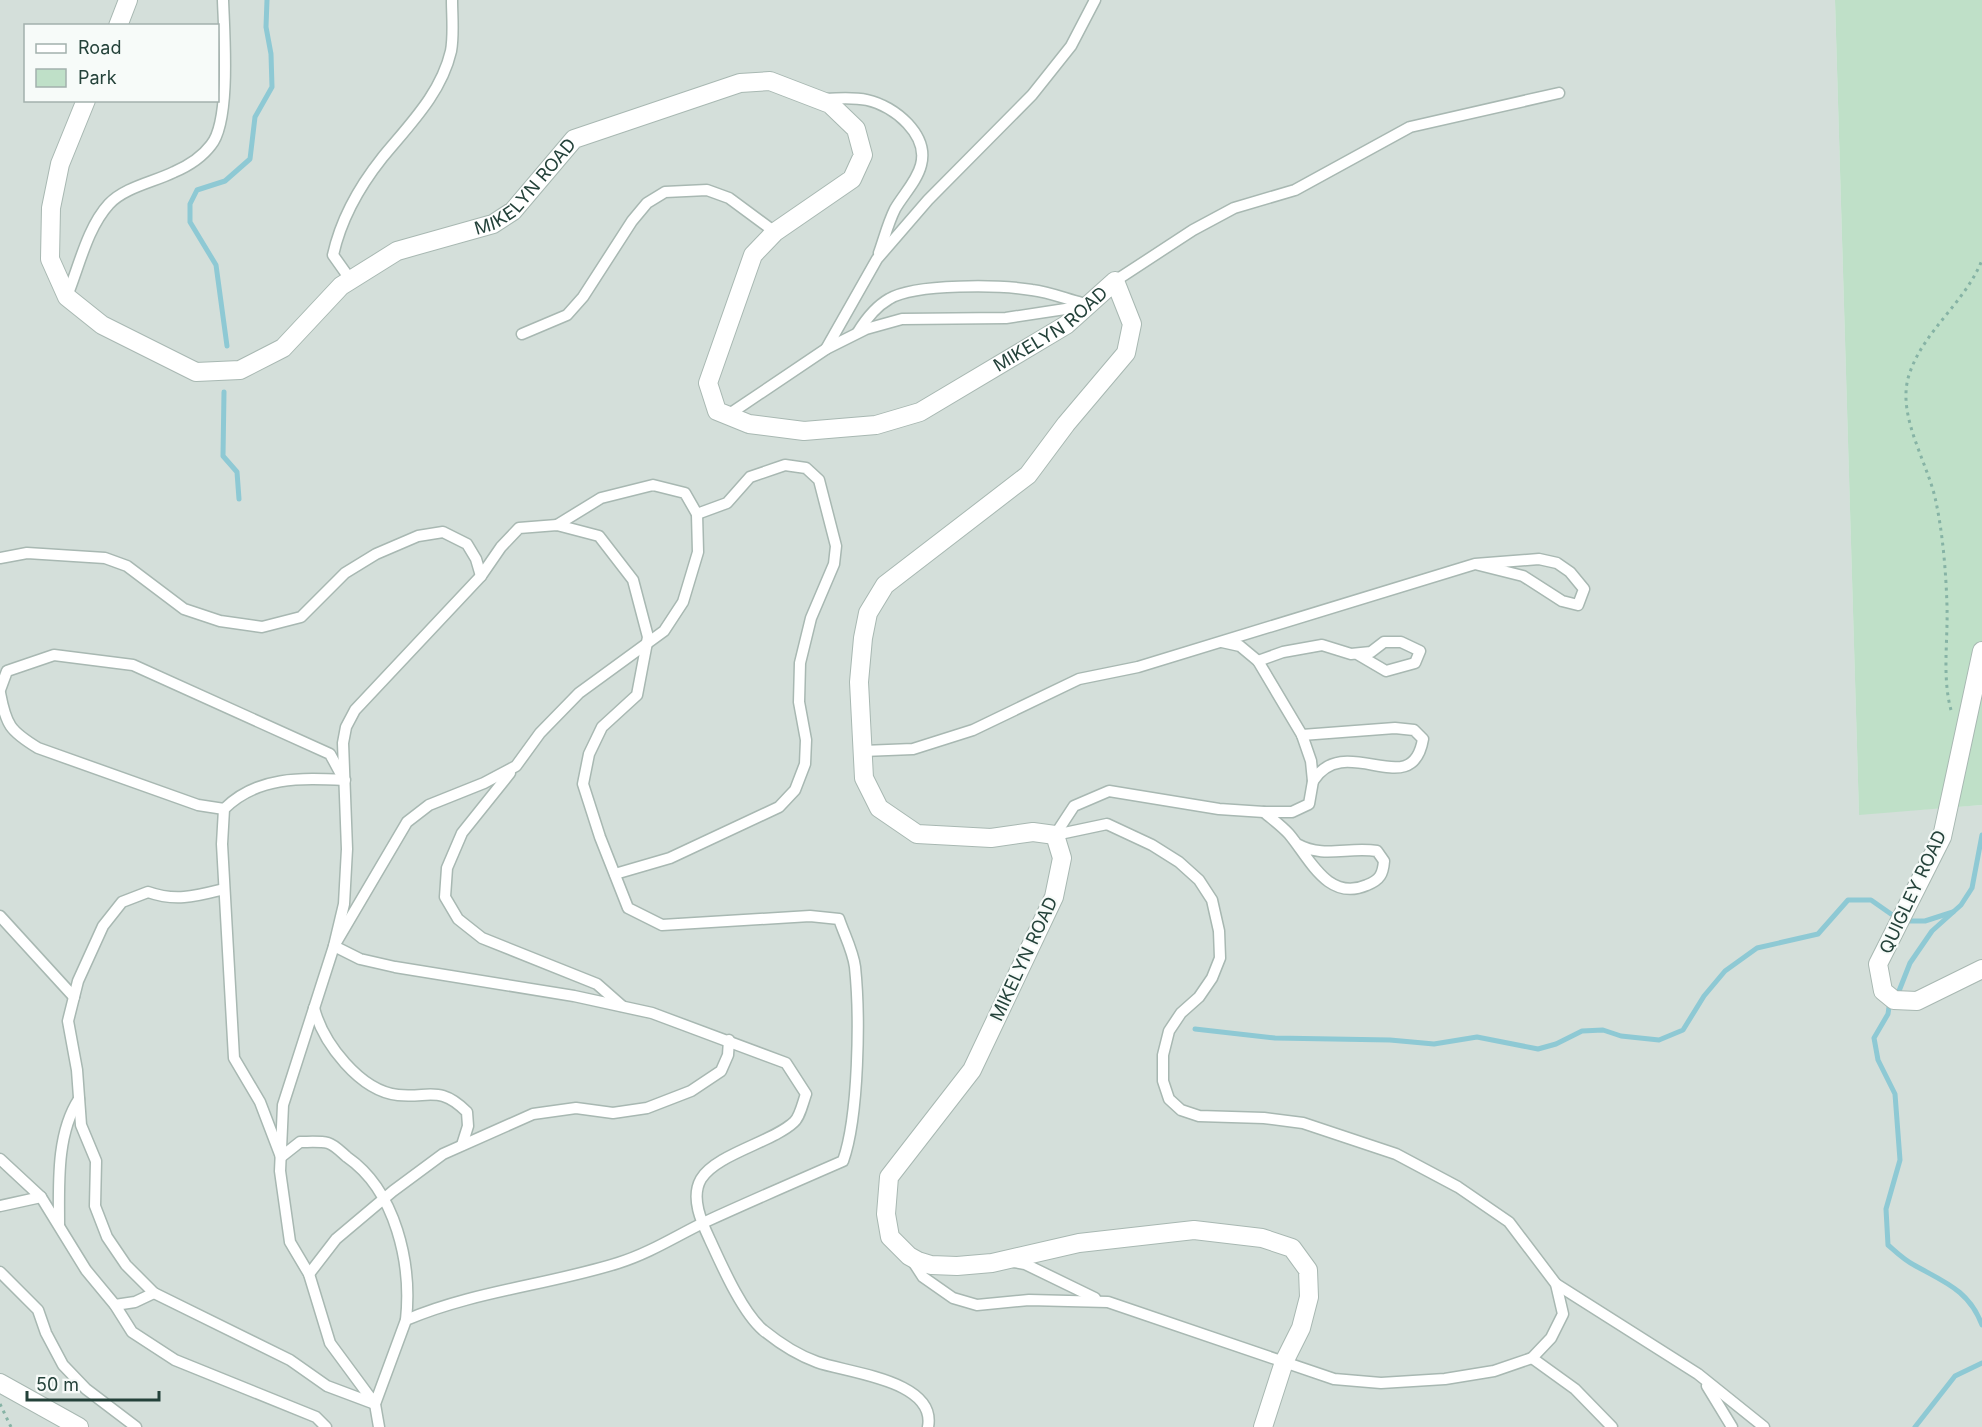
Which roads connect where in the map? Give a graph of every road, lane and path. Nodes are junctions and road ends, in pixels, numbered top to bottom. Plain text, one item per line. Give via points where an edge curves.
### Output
1 (128, 0) edge
2 (223, 0) edge
3 (452, 0) edge
4 (1095, 0) edge
5 (119, 24) edge
6 (1559, 93) dead end
7 (817, 99) junction
8 (85, 102) edge
9 (775, 232) junction
10 (877, 259) junction
11 (1982, 260) edge
12 (350, 279) junction
13 (1115, 280) junction
14 (67, 297) junction
15 (1088, 305) junction
16 (857, 333) junction
17 (522, 334) dead end
18 (826, 349) junction
19 (728, 415) junction
20 (697, 514) junction
21 (557, 525) junction
22 (0, 558) edge
23 (1475, 564) junction
24 (482, 576) junction
25 (1222, 642) junction
26 (646, 646) junction
27 (1982, 651) edge
28 (1357, 654) junction
29 (1258, 661) junction
30 (0, 692) edge
31 (1953, 714) dead end
32 (1302, 735) junction
33 (863, 751) junction
34 (516, 766) junction
35 (345, 780) junction
36 (1313, 781) junction
37 (224, 809) junction
38 (1264, 813) junction
39 (1054, 835) junction
40 (1297, 844) junction
41 (615, 874) junction
42 (224, 889) junction
43 (0, 916) edge
44 (334, 946) junction
45 (1982, 969) edge
46 (74, 997) junction
47 (623, 1007) junction
48 (314, 1008) junction
49 (729, 1041) junction
50 (79, 1099) junction
51 (462, 1145) junction
52 (280, 1156) junction
53 (0, 1159) edge
54 (41, 1197) junction
55 (384, 1198) junction
56 (0, 1206) edge
57 (702, 1223) junction
58 (59, 1226) junction
59 (909, 1256) junction
60 (1002, 1261) junction
61 (0, 1272) edge
62 (309, 1274) junction
63 (1556, 1284) junction
64 (154, 1293) junction
65 (1108, 1302) junction
66 (115, 1305) junction
67 (406, 1320) junction
68 (1532, 1358) junction
69 (1284, 1362) junction
70 (1698, 1374) junction
71 (0, 1383) edge
72 (0, 1404) edge
73 (375, 1404) junction
74 (11, 1427) edge
75 (79, 1427) edge
76 (136, 1427) edge
77 (326, 1427) edge
78 (380, 1427) edge
79 (928, 1427) edge
80 (1263, 1427) edge
81 (1612, 1427) edge
82 (1732, 1427) edge
83 (1764, 1427) edge

1 - 5 street
2 - 14 lane via 222,117 212,144 188,165 110,203 96,221
3 - 12 lane via 451,50 438,84 354,199 338,233 333,255
4 - 10 lane via 1071,46 1032,95 928,200
6 - 13 lane via 1410,127 1295,190 1234,208
7 - 9 street, MIKELYN ROAD via 830,104 856,129 863,155 852,179
7 - 10 lane via 869,100 904,121 915,131 922,148 922,163 894,212
7 - 12 street, MIKELYN ROAD via 770,81 740,83 574,139 513,211 493,224 397,251
8 - 14 street, MIKELYN ROAD via 60,164 51,208 50,259
9 - 17 lane via 729,198 707,190 665,192 646,203 567,315
9 - 19 street, MIKELYN ROAD via 753,255 708,383 717,411
10 - 18 lane
11 - 31 path via 1953,309 1925,341 1909,375 1906,405 1936,502 1947,604 1947,693
12 - 14 street, MIKELYN ROAD via 283,348 240,370 196,372 102,325
13 - 15 street, MIKELYN ROAD
13 - 33 street, MIKELYN ROAD via 1132,324 1126,353 1028,475 885,585 868,613 859,682
15 - 16 lane via 1006,318 902,319
15 - 16 lane via 1034,290 921,290 891,298 869,315
15 - 19 street, MIKELYN ROAD via 1065,325 920,412 876,425 804,431 749,424
16 - 18 lane
18 - 19 lane
20 - 21 lane via 685,493 653,485 602,498
20 - 26 lane via 698,552 683,602 664,631
20 - 41 lane via 727,503 750,477 785,465 806,468 819,480 836,546 834,564 811,618 800,663 805,764 795,790 779,807 670,858
21 - 24 lane via 519,528
21 - 26 lane via 599,536 633,580 648,637
22 - 24 lane via 27,553 105,558 127,566 184,609 220,621 262,627 301,617 345,573 418,536 443,532 467,544
23 - 23 lane via 1523,576 1562,601 1578,604 1584,589 1563,568 1539,559
23 - 25 lane
24 - 35 lane via 355,710 343,743
25 - 29 lane via 1240,646
25 - 33 lane via 1138,667 1079,679 972,730 912,749
26 - 34 lane via 579,693 540,733
26 - 41 lane via 637,695 602,727 589,754 583,784
27 - 45 street, QUIGLEY ROAD via 1942,837 1878,964 1883,991 1894,1000 1917,1001
28 - 28 lane via 1371,652 1384,642 1401,642 1420,651 1416,663 1386,671
28 - 29 lane via 1322,645 1284,651
29 - 32 lane
30 - 35 lane via 7,670 54,655 133,665 330,754
30 - 37 lane via 5,720 16,735 38,748 198,805
32 - 36 lane
32 - 36 lane via 1395,728 1414,730 1423,739 1420,755 1409,765 1392,768 1340,761 1321,768
33 - 39 street, MIKELYN ROAD via 864,778 879,808 917,834 990,838 1033,832
34 - 44 lane via 429,805 406,822
34 - 47 lane via 462,833 447,868 445,897 458,919 482,938 597,984
35 - 37 lane via 280,780 245,790
35 - 44 lane via 344,904
36 - 38 lane via 1309,804 1292,812
37 - 42 lane
38 - 39 lane via 1109,791 1074,806
38 - 40 lane
39 - 59 street, MIKELYN ROAD via 1062,858 1054,897 972,1070 888,1177 886,1214 890,1237
39 - 63 lane via 1107,824 1179,862 1199,879 1212,900 1220,958 1199,997 1169,1031 1163,1055 1163,1081 1169,1099 1181,1110 1199,1116 1303,1123 1396,1154 1458,1187 1509,1222
40 - 40 lane via 1315,871 1342,890 1356,890 1378,881 1384,872 1384,861 1377,851 1362,848 1321,853
41 - 57 lane via 628,908 662,925 810,916 839,919 855,965 857,1024 851,1139 843,1161
42 - 46 lane via 166,899 148,892 122,902 103,926
42 - 52 lane via 234,1058 261,1102
43 - 46 lane
44 - 47 lane via 395,967
44 - 48 lane
46 - 50 lane via 68,1021
47 - 49 lane via 652,1013
48 - 51 lane via 319,1027 336,1053 382,1092 432,1093 454,1099 467,1112 468,1126
48 - 52 lane via 283,1105
49 - 51 lane via 721,1071 674,1098 646,1108 613,1113 576,1108 533,1114
49 - 57 lane via 786,1064 806,1094 794,1122 724,1160 701,1179 696,1198
50 - 58 lane via 67,1117
50 - 64 lane via 81,1125 96,1161 95,1206 107,1237 126,1265
51 - 55 lane via 443,1154
52 - 55 lane via 300,1142 329,1143 364,1168
52 - 62 lane via 290,1242
53 - 54 lane
54 - 56 lane
54 - 58 lane
55 - 62 lane via 336,1239
55 - 67 lane via 407,1274
57 - 67 lane via 666,1244 620,1263 445,1304
57 - 79 lane via 727,1278 761,1328 787,1348 817,1362 906,1388 924,1403 930,1419
58 - 66 lane via 86,1270
59 - 60 street via 931,1265
59 - 65 lane via 922,1277 953,1298 977,1305 1029,1300
60 - 65 lane via 1025,1264 1082,1294
60 - 69 street via 1079,1243 1194,1230 1262,1238 1292,1248 1308,1270 1309,1297 1301,1328
61 - 76 lane via 38,1310 63,1365 86,1389
62 - 73 lane via 330,1343
63 - 68 lane via 1563,1314 1551,1338
63 - 70 lane
64 - 66 lane via 135,1302
64 - 73 lane via 290,1360 327,1386
65 - 69 lane
66 - 77 lane via 132,1332 176,1360 316,1417
67 - 73 lane
68 - 69 lane via 1494,1371 1381,1383 1334,1379
68 - 81 lane via 1575,1389
69 - 80 street
70 - 82 lane
70 - 83 lane
71 - 75 street
72 - 74 path
73 - 78 lane

